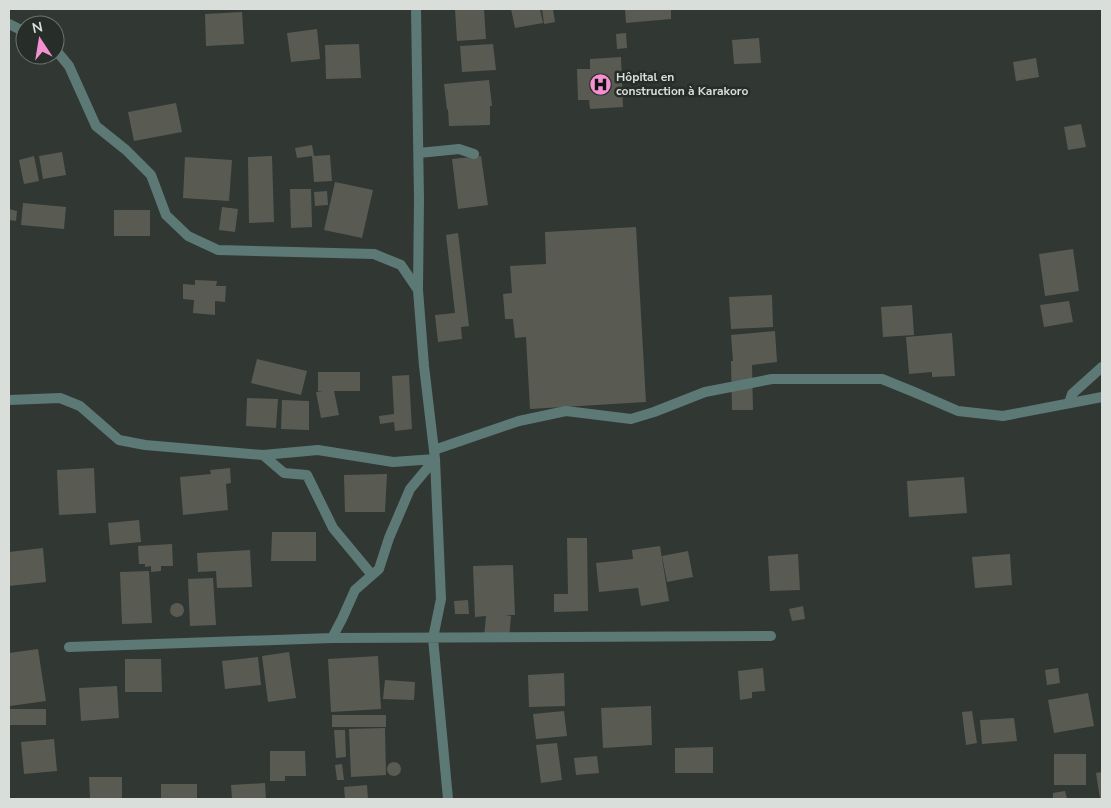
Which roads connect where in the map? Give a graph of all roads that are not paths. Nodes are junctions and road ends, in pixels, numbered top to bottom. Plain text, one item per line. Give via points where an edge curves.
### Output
1 (416, 9) edge
2 (65, 61) edge
3 (419, 153) junction
4 (474, 154) dead end
5 (418, 290) junction
6 (1102, 367) edge
7 (1102, 396) edge
8 (9, 400) edge
9 (1069, 403) junction
10 (263, 455) junction
11 (435, 455) junction
12 (372, 575) junction
13 (771, 636) dead end
14 (332, 638) junction
15 (433, 638) junction
16 (69, 647) dead end
17 (448, 799) edge

1 - 3 street
2 - 5 street via 96,126 151,174 166,215 188,236 218,250 374,254 401,265
3 - 4 street via 459,149
3 - 5 street
5 - 11 street
6 - 9 street via 1072,394
7 - 9 street
8 - 10 street via 60,398 80,406 119,440
9 - 11 street via 1003,416 958,411 882,379 772,379 705,392 631,419 566,411 519,421
10 - 11 street via 318,450 393,462
10 - 12 street via 284,473 307,476 333,528
11 - 12 street via 410,489 379,569
11 - 15 street via 442,599
12 - 14 street via 355,590
13 - 15 street
14 - 15 street
14 - 16 street
15 - 17 street

